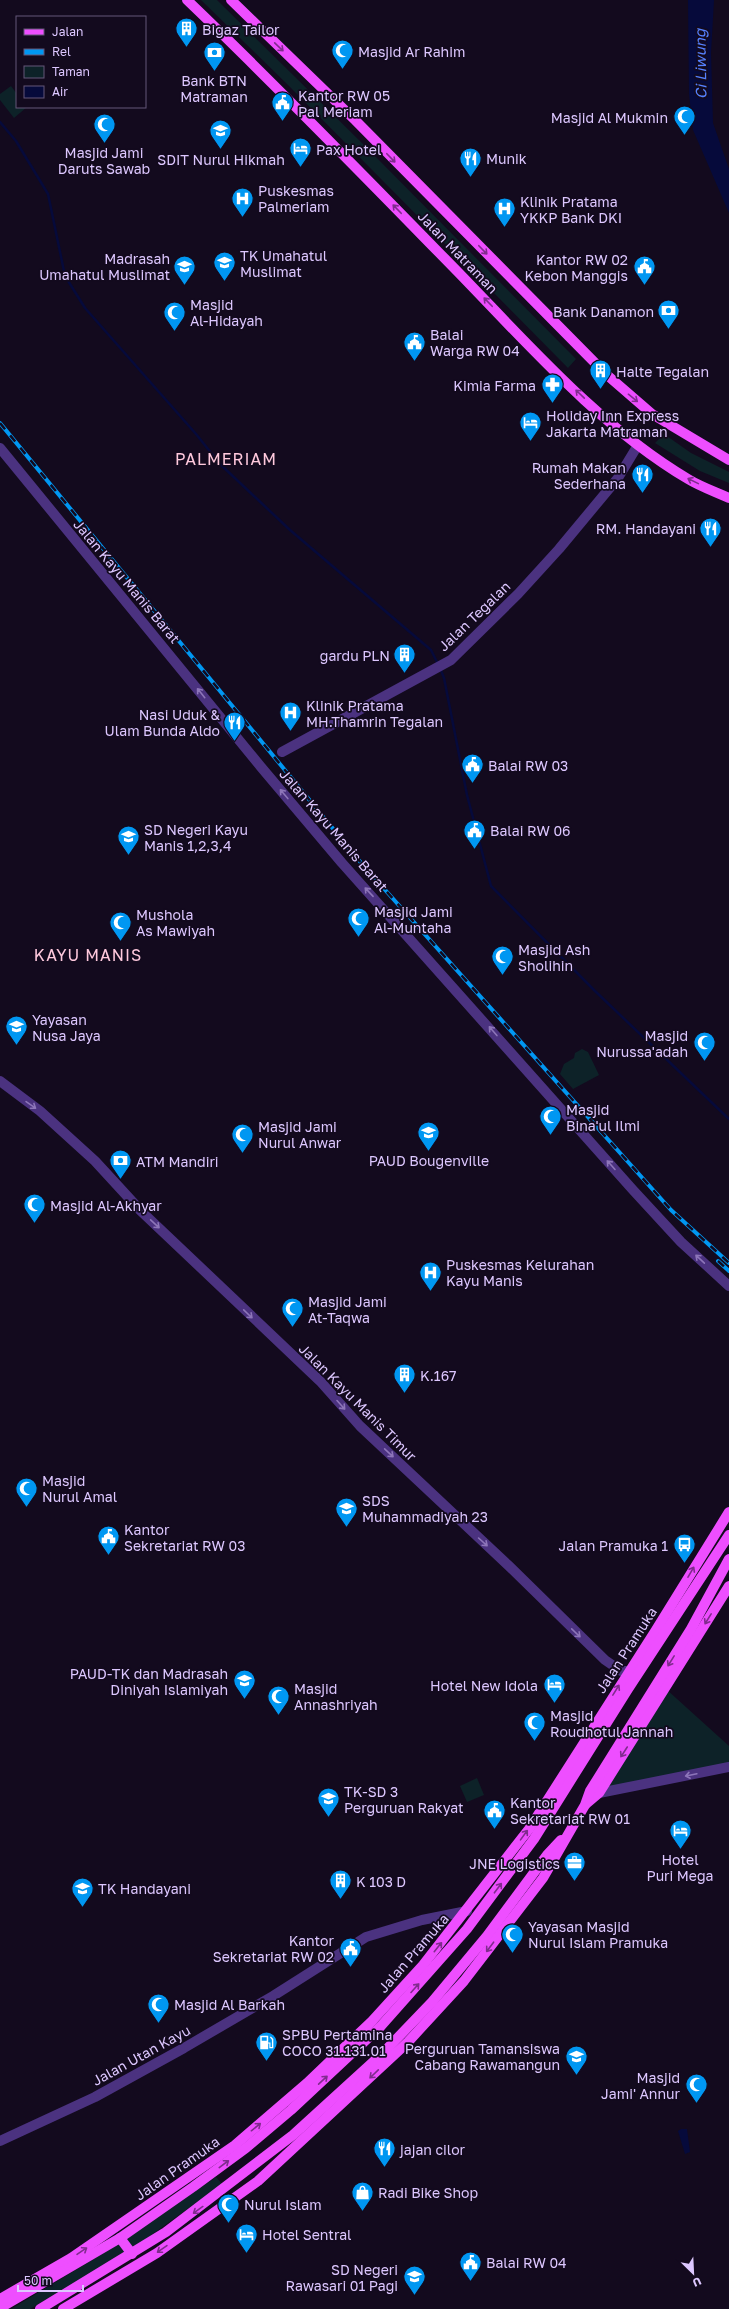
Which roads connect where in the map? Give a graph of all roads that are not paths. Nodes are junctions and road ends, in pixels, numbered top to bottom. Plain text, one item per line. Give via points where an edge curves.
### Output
1 (187, 0) edge
2 (231, 0) edge
3 (641, 447) junction
4 (0, 448) edge
5 (729, 460) edge
6 (729, 498) edge
7 (282, 752) dead end
8 (0, 1081) edge
9 (729, 1286) edge
10 (729, 1512) edge
11 (726, 1519) edge
12 (729, 1535) edge
13 (729, 1559) edge
14 (729, 1586) edge
15 (629, 1671) junction
16 (729, 1767) edge
17 (599, 1792) junction
18 (585, 1805) junction
19 (567, 1834) junction
20 (467, 1911) junction
21 (356, 2092) junction
22 (335, 2097) junction
23 (314, 2130) junction
24 (293, 2135) junction
25 (0, 2141) edge
26 (203, 2168) junction
27 (193, 2188) junction
28 (120, 2238) junction
29 (132, 2254) junction
30 (0, 2299) edge
31 (0, 2308) edge
32 (40, 2309) edge
33 (63, 2309) edge

3 -> 1 main road, Jalan Matraman via 612,425 542,357 304,114
2 -> 5 main road, Jalan Matraman via 355,120 613,380 652,414
6 -> 3 main road, Jalan Matraman via 690,480
3 - 7 street, Jalan Tegalan via 559,549 477,635 446,663
9 -> 4 street, Jalan Kayu Manis Barat via 681,1242 633,1190 342,863
8 -> 15 street, Jalan Kayu Manis Timur via 40,1111 95,1161 140,1210 320,1381 360,1426 510,1566 605,1660 621,1671
10 - 11 main road, Jalan Pramuka
15 -> 11 main road, Jalan Pramuka
27 -> 12 main road, Jalan Pramuka via 291,2110 375,2031 466,1929 534,1839
13 -> 18 main road via 691,1629 590,1790
14 -> 17 main road
20 -> 15 main road, Jalan Pramuka via 528,1829
16 -> 17 street
17 - 18 main road
18 - 19 main road
19 -> 21 main road via 543,1878 464,1981 425,2025
19 - 22 main road via 547,1855 488,1936 432,2002 383,2053
20 - 25 street, Jalan Utan Kayu via 422,1920 366,1937 184,2048 95,2097
26 -> 20 main road, Jalan Pramuka via 239,2142 302,2088 372,2021 424,1965
21 - 22 main road
21 - 23 main road
22 - 24 main road
23 - 24 main road
23 -> 33 main road via 258,2181 200,2224
24 -> 29 main road via 206,2204
26 - 27 main road
30 -> 26 main road, Jalan Pramuka via 71,2258
27 - 28 main road, Jalan Pramuka
28 - 29 main road
28 - 31 main road, Jalan Pramuka
29 - 32 main road

